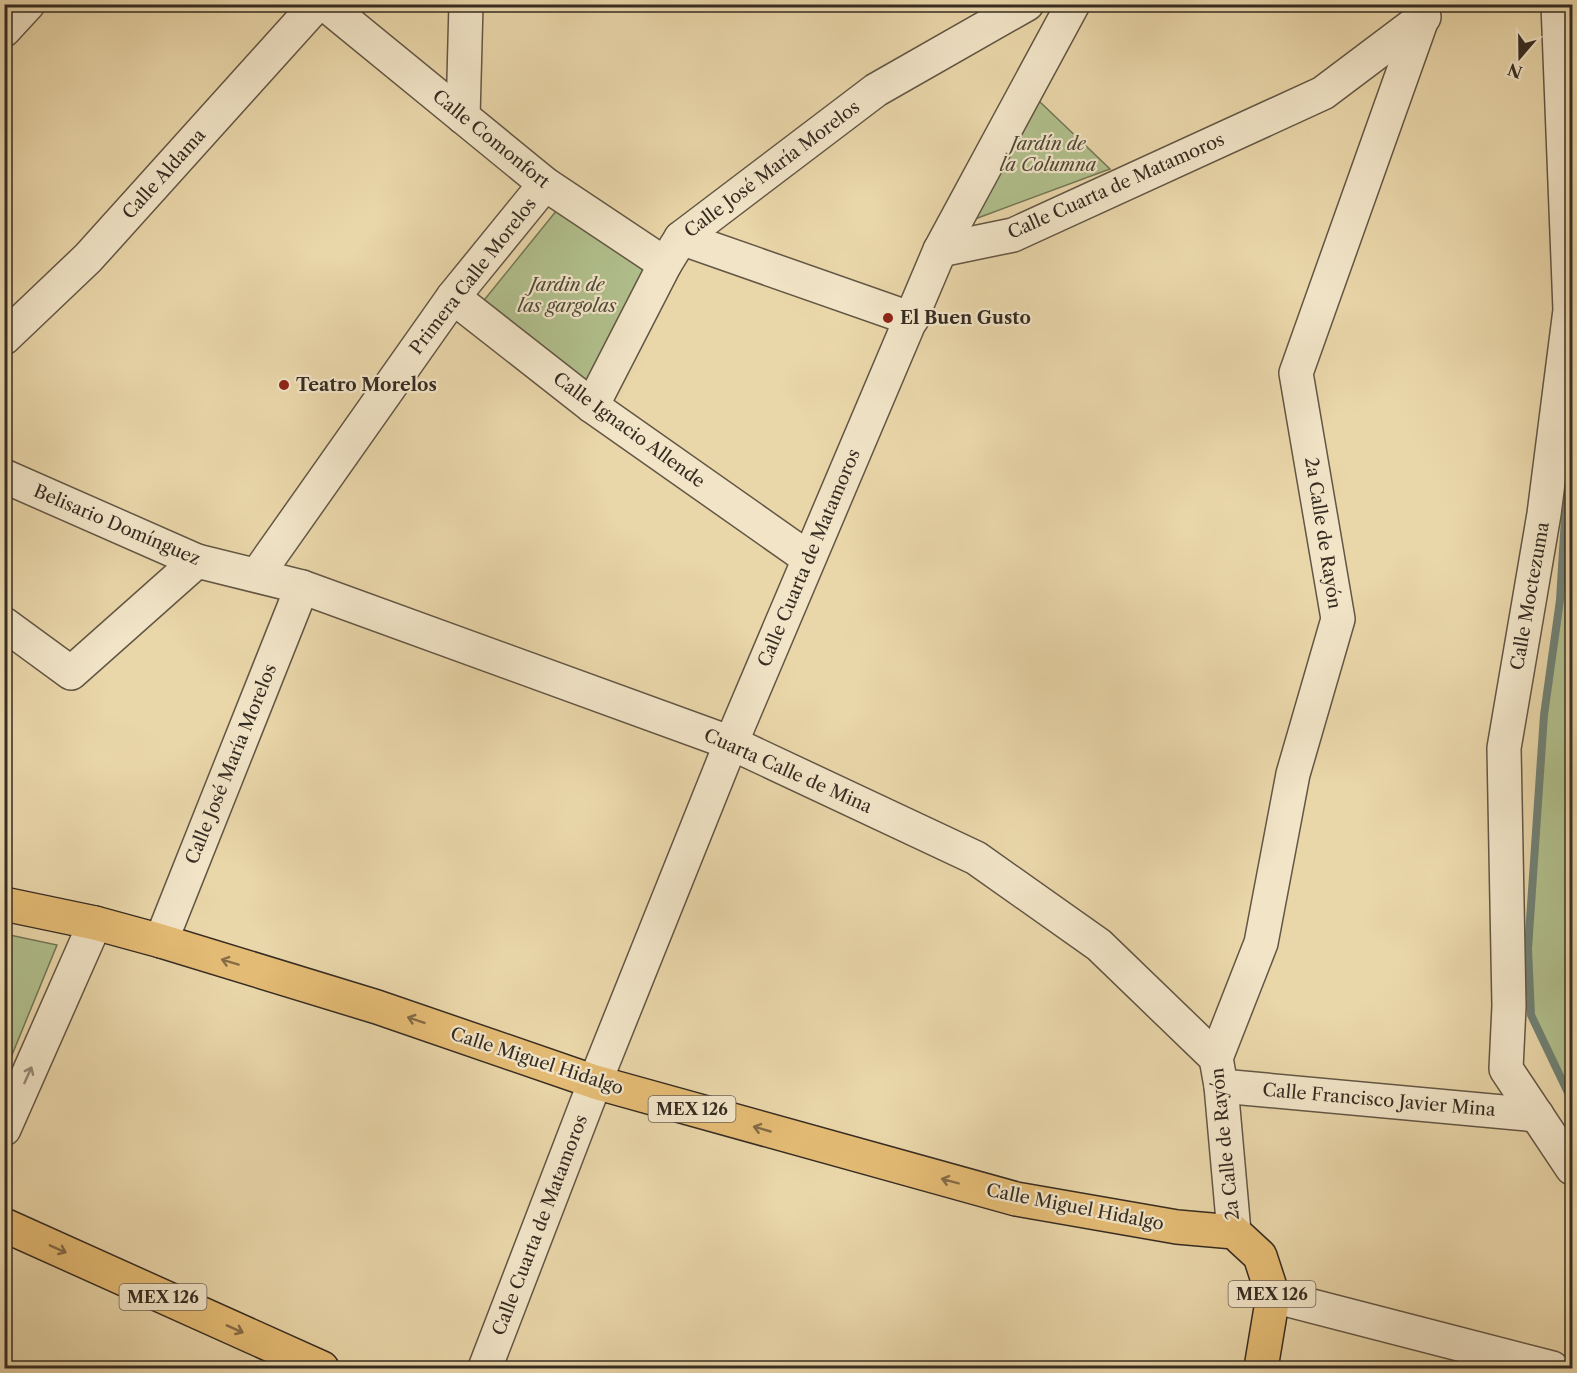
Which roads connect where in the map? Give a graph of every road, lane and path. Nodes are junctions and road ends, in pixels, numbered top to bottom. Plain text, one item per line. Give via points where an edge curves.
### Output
1 (28, 4) edge
2 (317, 4) edge
3 (325, 4) edge
4 (466, 4) edge
5 (1026, 4) edge
6 (1073, 4) edge
7 (1558, 4) edge
8 (1428, 12) edge
9 (4, 30) edge
10 (463, 117) junction
11 (545, 184) junction
12 (940, 250) junction
13 (673, 251) junction
14 (453, 297) junction
15 (912, 319) junction
16 (4, 338) edge
17 (592, 406) junction
18 (4, 476) edge
19 (808, 558) junction
20 (197, 561) junction
21 (257, 575) junction
22 (302, 587) junction
23 (4, 624) edge
24 (731, 743) junction
25 (4, 904) edge
26 (95, 923) junction
27 (160, 941) junction
28 (1219, 1072) junction
29 (595, 1082) junction
30 (1537, 1115) junction
31 (4, 1129) edge
32 (1572, 1168) edge
33 (4, 1225) edge
34 (1234, 1232) junction
35 (1273, 1296) junction
36 (322, 1368) edge
37 (485, 1368) edge
38 (1261, 1368) edge
39 (1552, 1368) edge

1 - 9 street
2 - 16 street, Calle Aldama via 88,258
3 - 10 street, Calle Comonfort
4 - 10 street
5 - 13 street, Calle José María Morelos via 876,90
6 - 12 street
7 - 30 street, Calle Moctezuma via 1570,310 1544,514 1504,748 1509,1006 1506,1069
8 - 12 street, Calle Cuarta de Matamoros via 1323,93 1013,235
8 - 28 street, 2a Calle de Rayón via 1296,373 1338,619 1293,774 1261,944
10 - 11 street, Calle Comonfort
11 - 13 street, Calle Comonfort
11 - 14 street, Primera Calle Morelos
12 - 15 street, Calle Cuarta de Matamoros
13 - 15 street, Calle Comonfort
13 - 17 street, Calle José María Morelos
14 - 17 street, Calle Ignacio Allende
14 - 21 street, Primera Calle Morelos
15 - 19 street, Calle Cuarta de Matamoros
17 - 19 street, Calle Ignacio Allende
18 - 20 street, Belisario Domínguez
19 - 24 street, Calle Cuarta de Matamoros
20 - 21 street, Belisario Domínguez
20 - 23 street via 71,673
21 - 22 street, Belisario Domínguez
22 - 24 street, Cuarta Calle de Mina
22 - 27 street, Calle José María Morelos
24 - 28 street, Cuarta Calle de Mina via 976,858 1099,945
24 - 29 street, Calle Cuarta de Matamoros
25 - 26 main road, MEX 126
26 - 27 main road, MEX 126
31 -> 26 street
29 -> 27 main road, Calle Miguel Hidalgo / MEX 126 via 377,1007
28 - 30 street, Calle Francisco Javier Mina
28 - 34 street, 2a Calle de Rayón
34 -> 29 main road, Calle Miguel Hidalgo / MEX 126 via 1177,1227 1016,1199
29 - 37 street, Calle Cuarta de Matamoros
30 - 32 street, Calle Moctezuma
33 -> 36 main road, MEX 126
34 - 35 main road, MEX 126 via 1260,1256
35 - 38 main road, MEX 126
35 - 39 street

